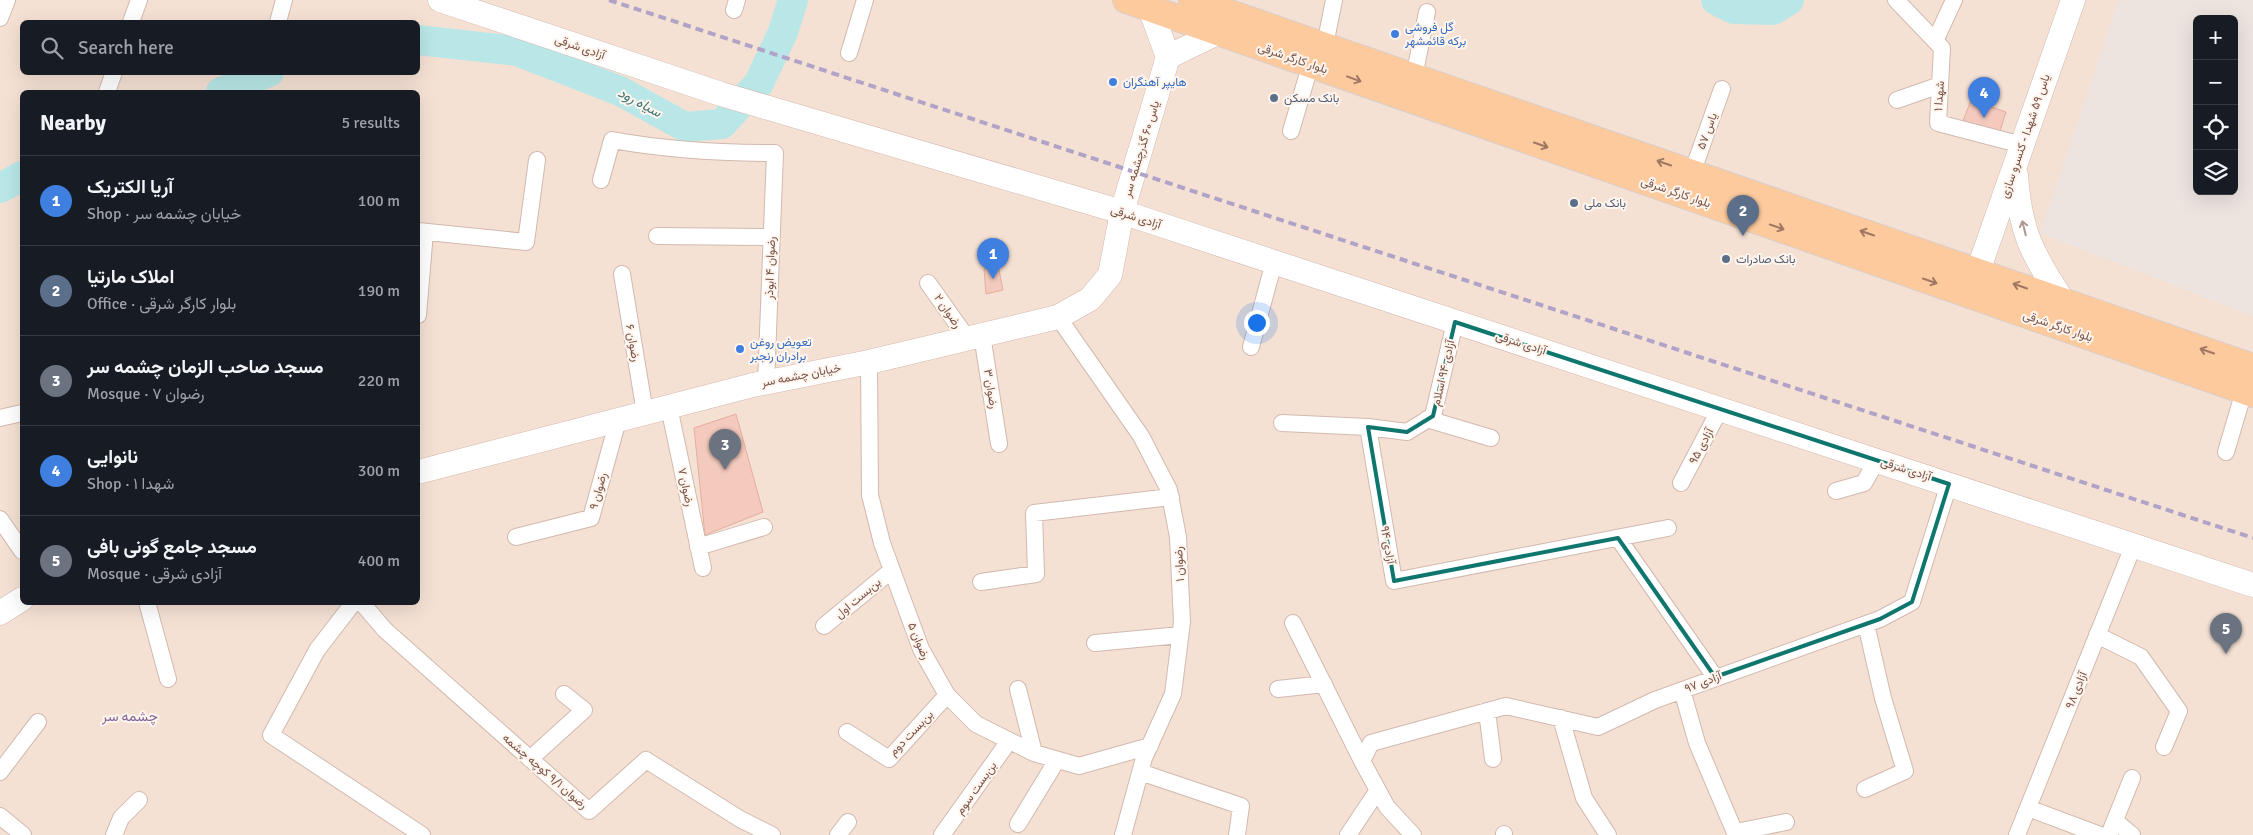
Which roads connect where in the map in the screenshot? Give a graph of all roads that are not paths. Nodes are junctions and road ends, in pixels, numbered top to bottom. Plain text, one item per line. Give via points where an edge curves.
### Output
1 (7, 0) edge
2 (139, 0) edge
3 (284, 0) edge
4 (440, 0) edge
5 (865, 0) edge
6 (1194, 0) edge
7 (1334, 0) edge
8 (1896, 0) edge
9 (1954, 0) edge
10 (2073, 0) edge
11 (1138, 4) edge
12 (1427, 12) dead end
13 (0, 18) edge
14 (132, 20) edge
15 (279, 20) edge
16 (1219, 32) junction
17 (1935, 41) junction
18 (849, 53) dead end
19 (1318, 54) junction
20 (1168, 57) junction
21 (113, 75) edge
22 (1414, 77) junction
23 (1940, 85) junction
24 (1722, 89) dead end
25 (108, 90) edge
26 (1897, 100) dead end
27 (1513, 123) junction
28 (1291, 131) dead end
29 (2018, 155) junction
30 (537, 160) dead end
31 (1692, 173) junction
32 (601, 180) dead end
33 (1122, 212) junction
34 (421, 232) edge
35 (657, 236) dead end
36 (772, 237) junction
37 (420, 260) edge
38 (1274, 262) junction
39 (1978, 272) junction
40 (622, 274) dead end
41 (928, 283) dead end
42 (2063, 301) junction
43 (1058, 317) junction
44 (1455, 322) junction
45 (974, 337) junction
46 (1251, 347) dead end
47 (869, 362) junction
48 (766, 382) junction
49 (2250, 384) edge
50 (669, 407) junction
51 (1720, 409) junction
52 (20, 413) edge
53 (645, 413) junction
54 (0, 418) edge
55 (1427, 419) junction
56 (618, 420) junction
57 (1282, 423) dead end
58 (1368, 427) junction
59 (1491, 438) dead end
60 (999, 444) dead end
61 (2226, 452) dead end
62 (1877, 460) junction
63 (420, 467) edge
64 (1681, 483) dead end
65 (1949, 484) junction
66 (1836, 492) dead end
67 (1171, 497) junction
68 (0, 520) edge
69 (764, 527) dead end
70 (1668, 528) dead end
71 (516, 537) dead end
72 (1618, 538) junction
73 (2134, 544) junction
74 (698, 547) junction
75 (20, 548) edge
76 (703, 568) dead end
77 (892, 570) junction
78 (980, 582) dead end
79 (2253, 585) edge
80 (20, 600) edge
81 (148, 605) edge
82 (352, 605) edge
83 (364, 605) edge
84 (0, 613) edge
85 (1293, 622) dead end
86 (1866, 624) junction
87 (824, 626) dead end
88 (1180, 635) junction
89 (2097, 635) junction
90 (1095, 643) dead end
91 (1715, 677) junction
92 (168, 679) dead end
93 (1324, 684) junction
94 (1018, 689) dead end
95 (1278, 689) dead end
96 (1682, 690) junction
97 (564, 694) dead end
98 (947, 695) junction
99 (1488, 711) junction
100 (1561, 718) junction
101 (38, 722) dead end
102 (847, 732) dead end
103 (1009, 741) junction
104 (1150, 746) junction
105 (2164, 747) dead end
106 (1034, 753) junction
107 (530, 759) junction
108 (1493, 759) dead end
109 (1058, 760) junction
110 (1362, 760) junction
111 (0, 772) edge
112 (1140, 772) junction
113 (2132, 778) dead end
114 (1865, 789) dead end
115 (1378, 790) junction
116 (139, 800) dead end
117 (2028, 808) junction
118 (0, 817) edge
119 (1786, 822) dead end
120 (1018, 824) dead end
121 (2112, 828) edge
122 (1736, 834) edge
123 (23, 835) edge
124 (114, 835) edge
125 (422, 835) edge
126 (772, 835) edge
127 (942, 835) edge
128 (1123, 835) edge
129 (1237, 835) edge
130 (1348, 835) edge
131 (1413, 835) edge
132 (1608, 835) edge
133 (2017, 835) edge
134 (2100, 835) edge
135 (2132, 835) edge

1 - 13 street
2 - 14 street
3 - 15 street
4 - 33 street, آزادی شرقی via 721,94
5 - 18 street
6 - 19 main road, بلوار کارگر شرقی
7 - 19 street
8 - 17 street, شهدا ۱
9 - 17 street
10 - 29 street, یاس ۵۹ شهدا - کنسرو سازی
11 - 16 main road, بلوار کارگر شرقی
11 - 20 street
12 - 22 street
16 - 19 main road, بلوار کارگر شرقی
16 - 20 street
17 - 23 street, شهدا ۱ via 1942,48
19 - 22 main road, بلوار کارگر شرقی
19 -> 27 main road, بلوار کارگر شرقی
19 - 28 street
20 - 33 street, یاس ۶۰ گذرچشمه سر
21 - 25 street
22 - 27 main road, بلوار کارگر شرقی
23 - 26 street
23 - 29 street, شهدا ۱ via 1938,123
24 - 31 street, یاس ۵۷
31 -> 27 main road, بلوار کارگر شرقی
27 -> 49 main road, بلوار کارگر شرقی
29 - 39 street, یاس ۵۹ شهدا - کنسرو سازی
42 -> 29 street via 2025,236 2018,203
30 - 34 street via 526,242
39 -> 31 main road, بلوار کارگر شرقی
32 - 36 street, رضوان ۴ ابوذر via 612,140 704,153 775,154
33 - 38 street, آزادی شرقی
33 - 43 street, خیابان چشمه سر via 1110,275 1090,299
34 - 37 street
35 - 36 street
36 - 48 street, رضوان ۴ ابوذر
38 - 44 street, آزادی شرقی
38 - 46 street
42 -> 39 main road, بلوار کارگر شرقی
40 - 53 street, رضوان ۶
41 - 45 street, رضوان ۲
49 -> 42 main road, بلوار کارگر شرقی
43 - 45 street, خیابان چشمه سر
43 - 67 street, رضوان ۱ via 1141,436
44 - 51 street, آزادی شرقی
44 - 55 street, آزادی ۹۴ اسلام via 1433,416
45 - 47 street, خیابان چشمه سر
45 - 60 street, رضوان ۳
47 - 48 street, خیابان چشمه سر
47 - 77 street, رضوان ۵ via 870,495
48 - 50 street, خیابان چشمه سر
49 - 61 street
50 - 53 street, خیابان چشمه سر
50 - 74 street, رضوان ۷
51 - 62 street, آزادی شرقی
51 - 64 street, آزادی ۹۵
52 - 54 street
53 - 56 street, خیابان چشمه سر
55 - 58 street, آزادی ۹۴ اسلام via 1407,432
55 - 59 street
56 - 63 street, خیابان چشمه سر
56 - 71 street, رضوان ۹ via 591,518
57 - 58 street
58 - 72 street, آزادی ۹۴ via 1394,582
62 - 65 street, آزادی شرقی
62 - 66 street via 1864,483
65 - 73 street, آزادی شرقی
65 - 86 street, آزادی ۹۷ via 1912,602
67 - 78 street via 1034,513 1036,574
67 - 88 street, رضوان ۱ via 1178,537
68 - 75 street
69 - 74 street
70 - 72 street, آزادی ۹۴
72 - 91 street
73 - 79 street, آزادی شرقی
73 - 89 street, آزادی ۹۸
74 - 76 street, رضوان ۷
77 - 87 street, بن‌بست اول
77 - 98 street, رضوان ۵ via 921,649
80 - 84 street
81 - 92 street
82 - 125 street via 317,650 271,735
83 - 107 street, رضوان ۹/۱ کوچه چشمه via 385,630
85 - 93 street
86 - 91 street, آزادی ۹۷
86 - 114 street via 1883,698 1905,771
88 - 90 street
88 - 104 street, رضوان ۱ via 1173,694
89 - 105 street via 2142,657 2178,711
89 - 117 street, آزادی ۹۸
91 - 96 street, آزادی ۹۷
93 - 95 street
93 - 110 street
94 - 106 street
96 - 100 street, آزادی ۹۷ via 1598,727
96 - 122 street via 1697,744
97 - 107 street via 584,710
98 - 102 street, بن‌بست دوم via 889,759
98 - 103 street, رضوان ۵ via 976,724
99 - 100 street, آزادی ۹۷ via 1506,706
99 - 108 street
99 - 110 street, آزادی ۹۷ via 1371,743
100 - 132 street via 1584,798
101 - 111 street
103 - 106 street, رضوان ۵
103 - 127 street, بن‌بست سوم
104 - 109 street, رضوان ۵ via 1079,766
104 - 112 street, رضوان ۱
106 - 109 street, رضوان ۵
107 - 126 street, رضوان ۹/۱ کوچه چشمه via 589,811 646,760 740,819
109 - 120 street
110 - 115 street
112 - 128 street, رضوان ۱
112 - 129 street via 1241,806
113 - 121 street
115 - 130 street
115 - 131 street via 1386,807
116 - 124 street via 121,818
117 - 133 street, آزادی ۹۸
117 - 134 street
118 - 123 street
119 - 122 street
121 - 135 street

